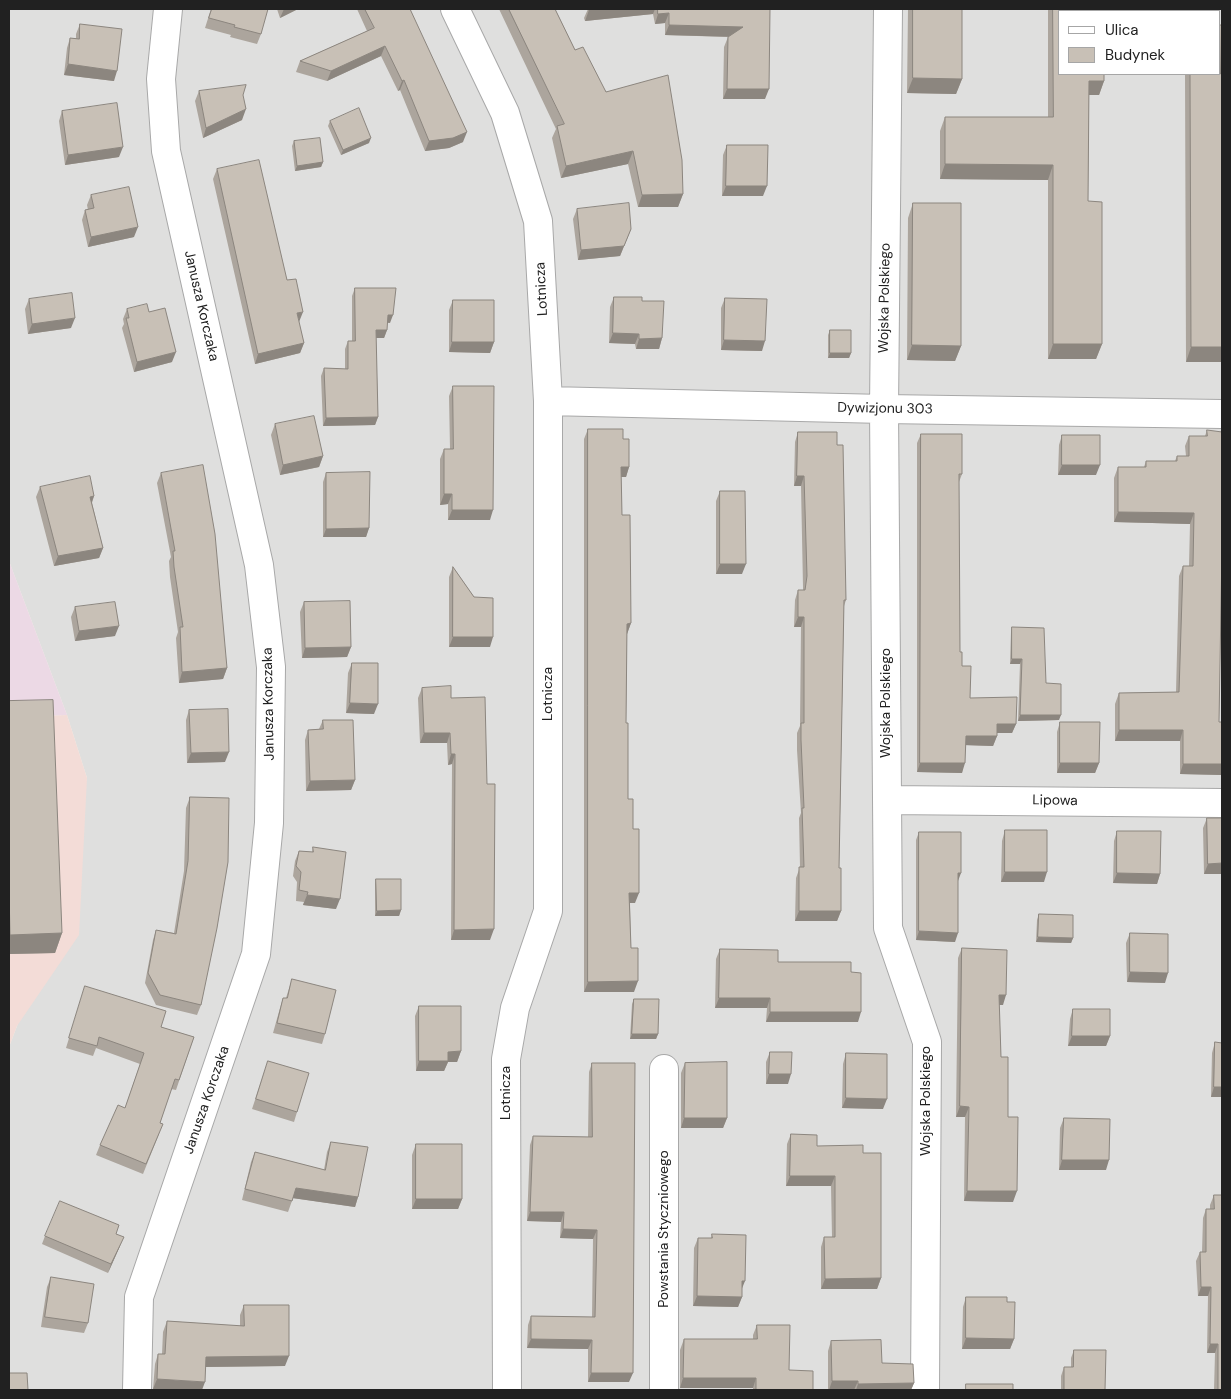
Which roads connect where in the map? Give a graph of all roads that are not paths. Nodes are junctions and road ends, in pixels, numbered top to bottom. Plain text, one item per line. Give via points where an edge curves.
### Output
1 (168, 9) edge
2 (455, 9) edge
3 (888, 9) edge
4 (548, 401) junction
5 (884, 409) junction
6 (1222, 414) edge
7 (887, 800) junction
8 (1222, 803) edge
9 (664, 1069) dead end
10 (137, 1390) edge
11 (507, 1390) edge
12 (664, 1390) edge
13 (925, 1390) edge

1 - 10 street, Janusza Korczaka via 161,79 166,151 259,565 271,667 269,823 256,954 140,1297
2 - 4 street, Lotnicza via 505,113 538,222
3 - 5 street, Wojska Polskiego
4 - 5 street, Dywizjonu 303
4 - 11 street, Lotnicza via 548,911 515,1008 506,1059
5 - 6 street, Dywizjonu 303
5 - 7 street, Wojska Polskiego
7 - 8 street, Lipowa
7 - 13 street, Wojska Polskiego via 888,928 927,1042
9 - 12 street, Powstania Styczniowego

